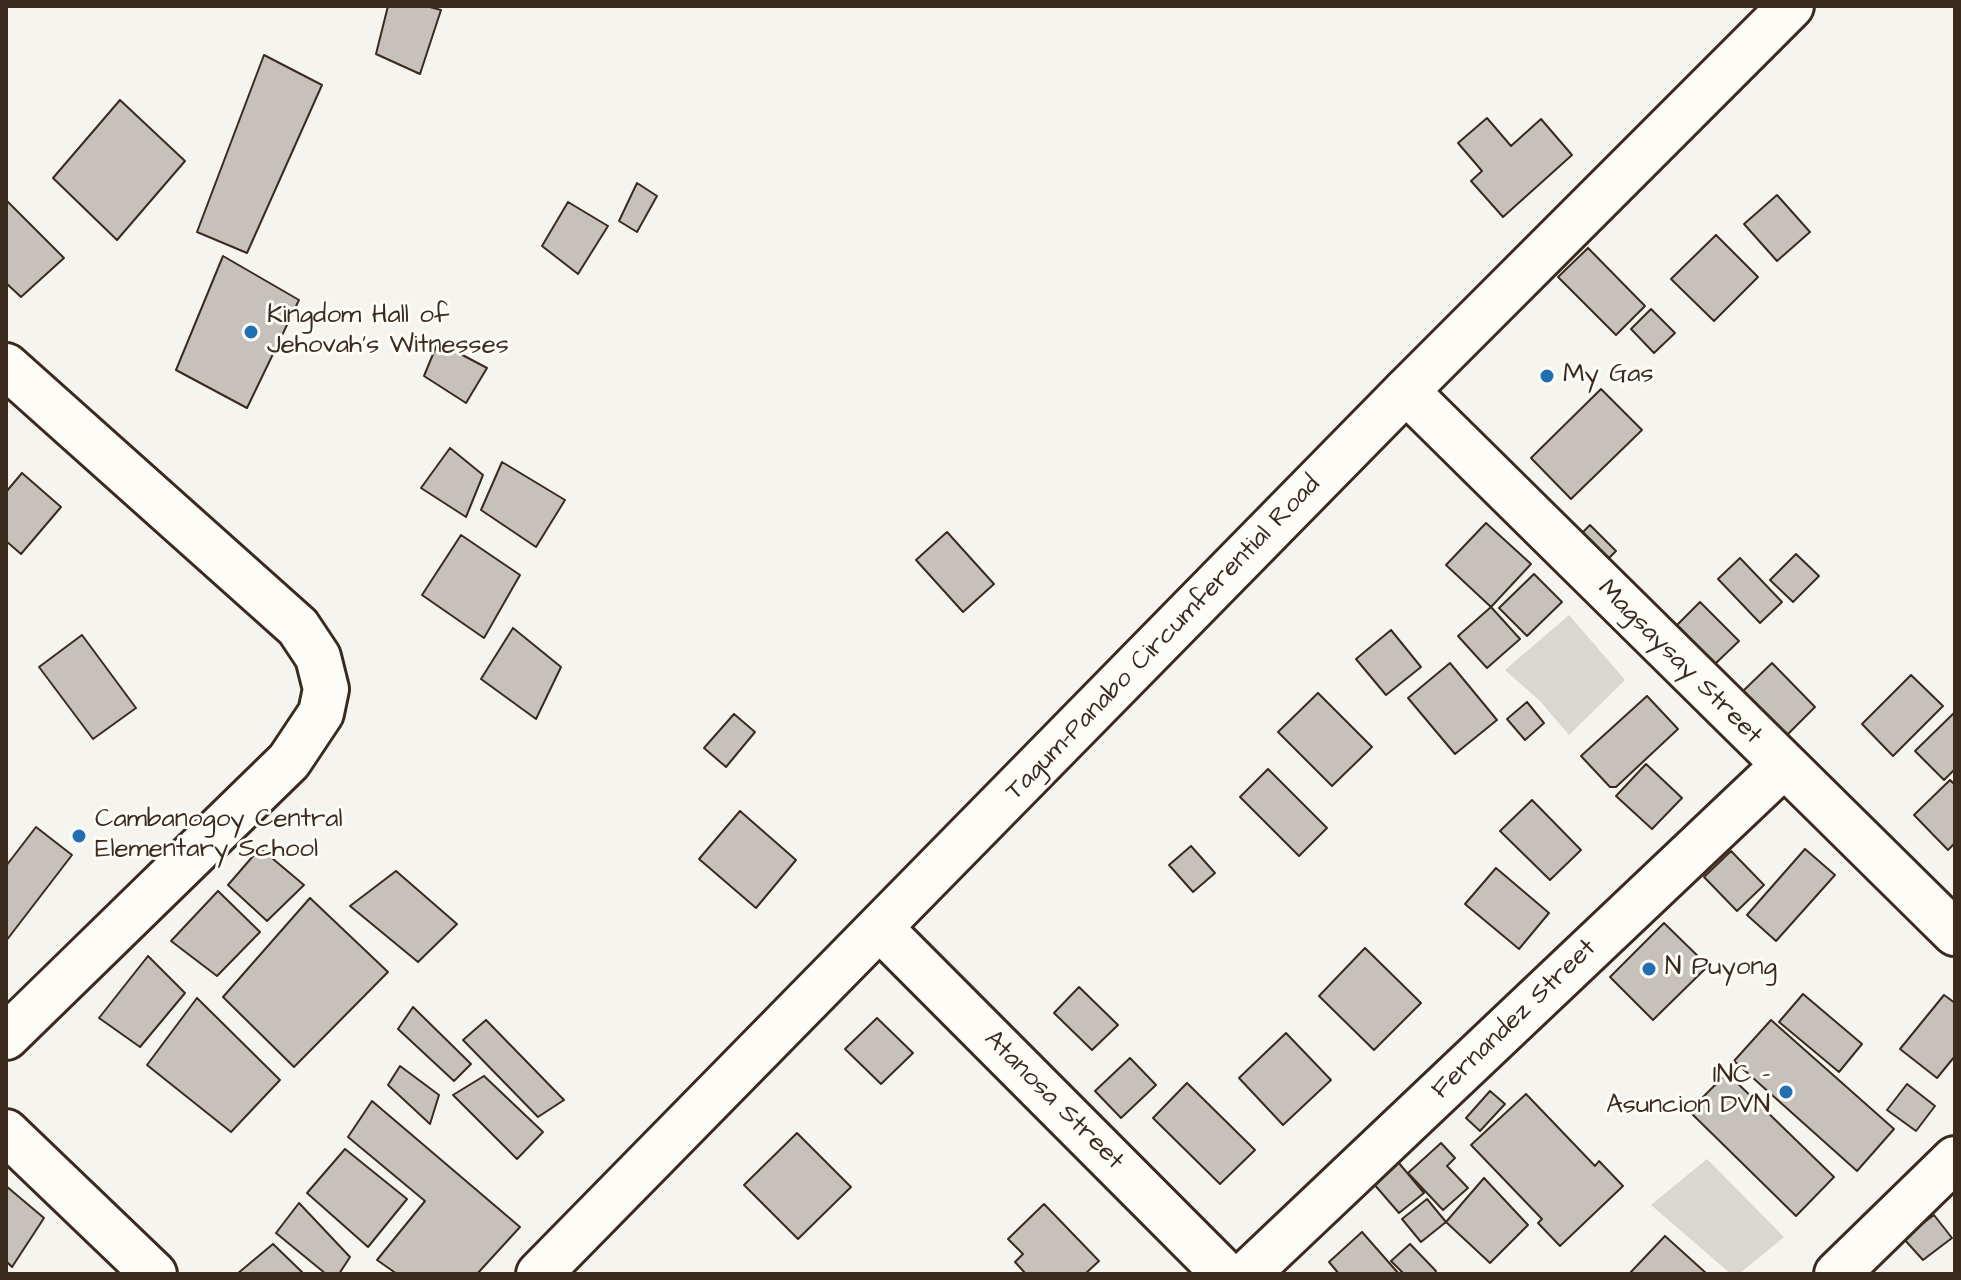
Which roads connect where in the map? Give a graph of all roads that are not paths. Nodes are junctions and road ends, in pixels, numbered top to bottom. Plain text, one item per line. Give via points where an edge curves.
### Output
1 (1791, 6) edge
2 (6, 366) edge
3 (1406, 391) junction
4 (1783, 766) junction
5 (880, 928) junction
6 (1955, 933) edge
7 (6, 1037) edge
8 (6, 1132) edge
9 (1955, 1159) edge
10 (154, 1274) edge
11 (539, 1274) edge
12 (1225, 1274) edge
13 (1247, 1274) edge
14 (1837, 1274) edge

1 - 3 main road, Tagum-Panabo Circumferential Road
2 - 7 main road via 298,627 318,657 326,689 321,713 289,761
3 - 4 main road, Magsaysay Street
3 - 5 main road, Tagum-Panabo Circumferential Road
4 - 6 main road, Magsaysay Street
4 - 13 main road, Fernandez Street
5 - 11 main road, Tagum-Panabo Circumferential Road
5 - 12 main road, Atanosa Street
8 - 10 main road
9 - 14 main road

